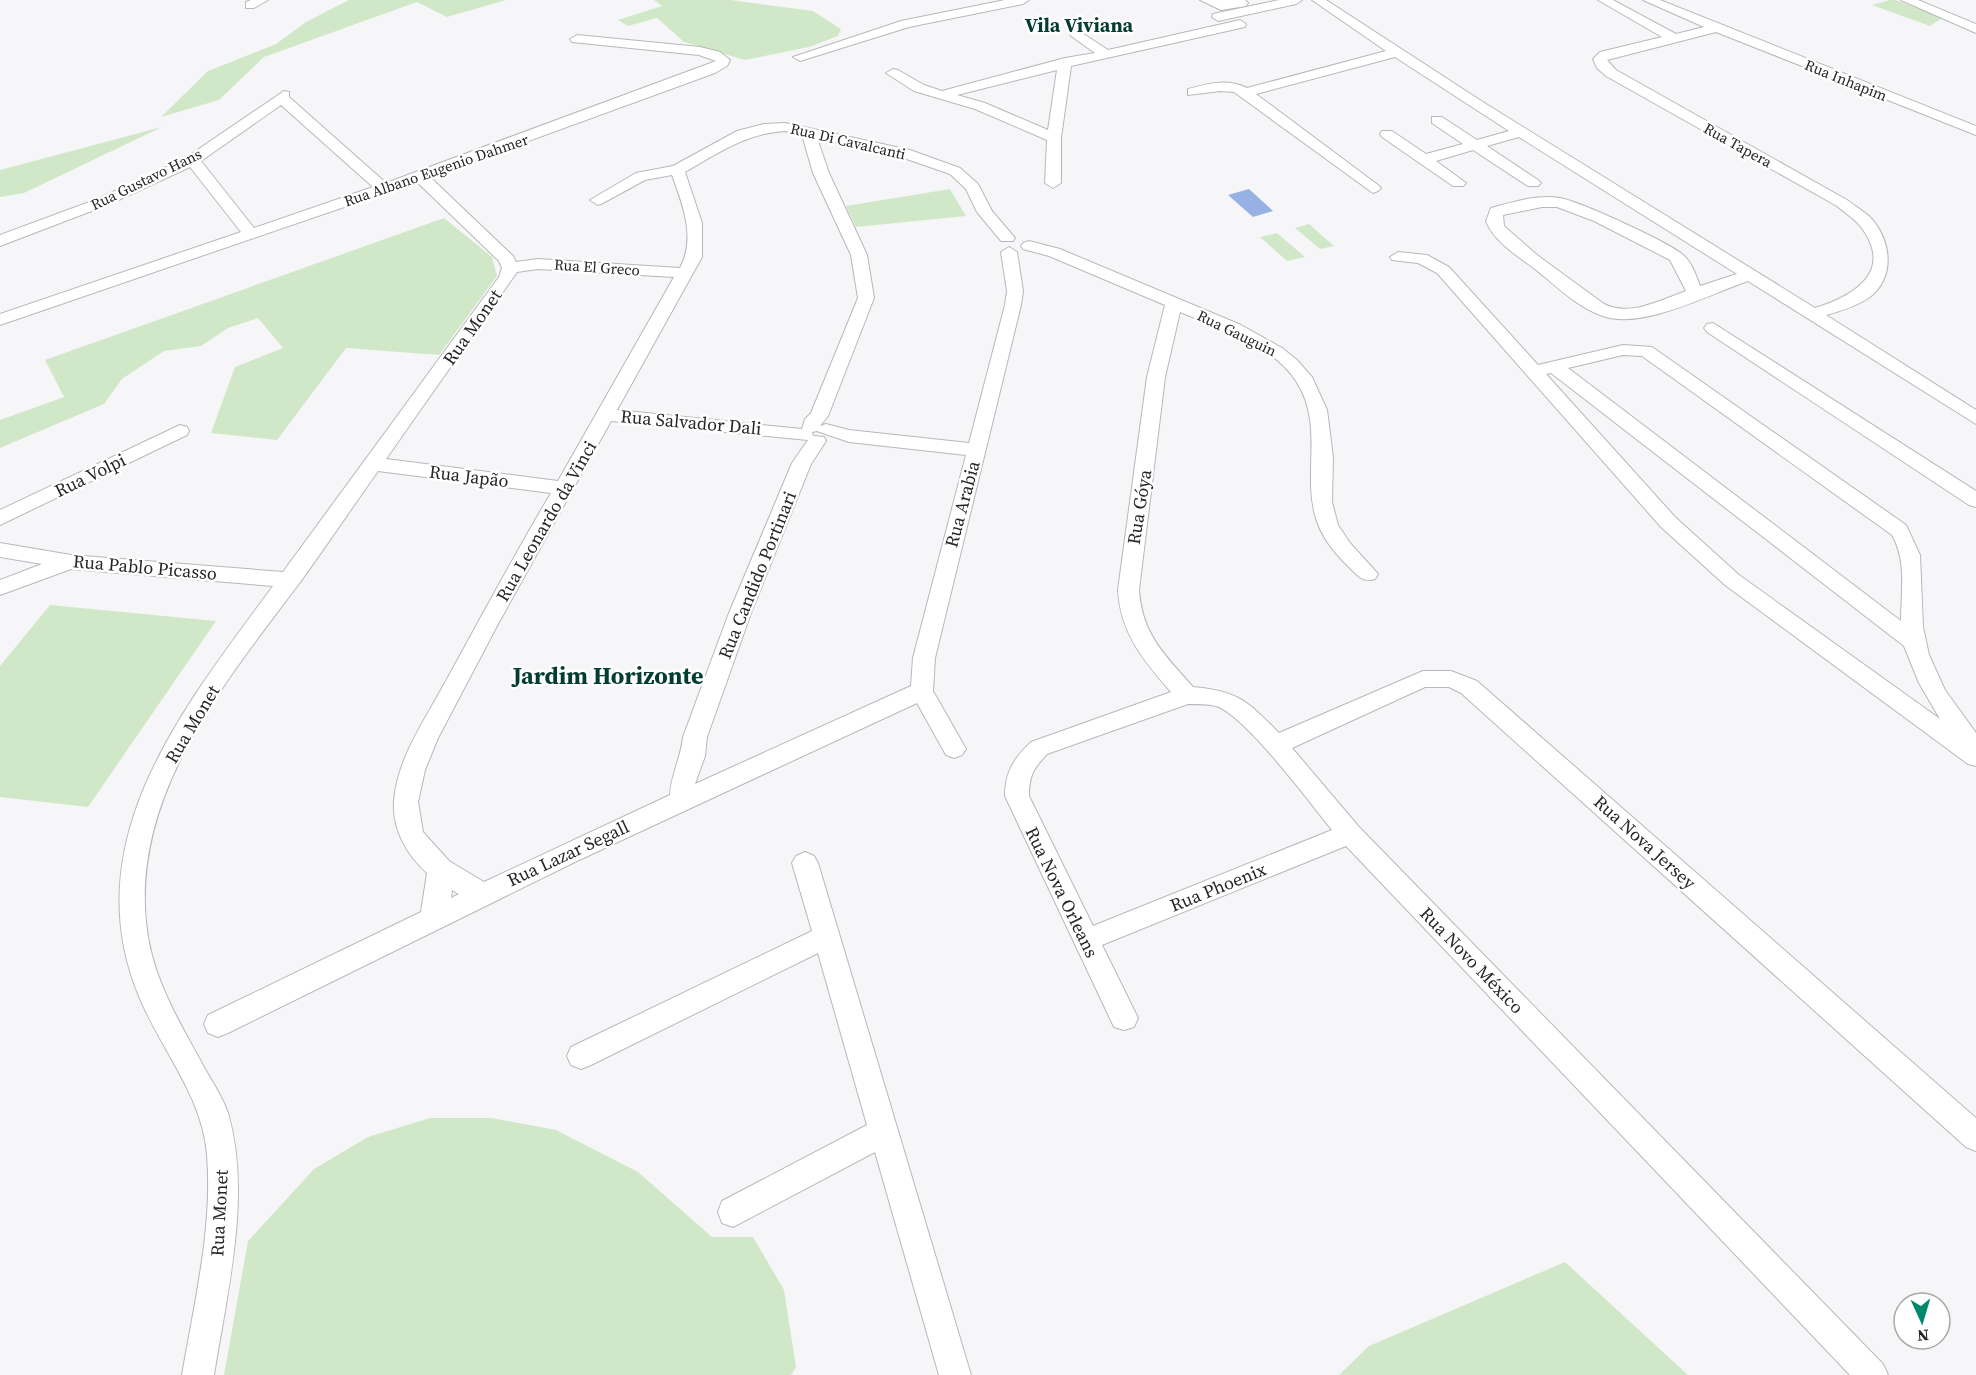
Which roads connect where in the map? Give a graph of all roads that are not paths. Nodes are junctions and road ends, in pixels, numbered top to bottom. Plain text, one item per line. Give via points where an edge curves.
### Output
1 (1023, 0) edge
2 (1206, 0) edge
3 (1255, 0) edge
4 (1296, 0) edge
5 (1318, 0) edge
6 (1604, 0) edge
7 (1649, 0) edge
8 (1907, 0) edge
9 (1240, 24) dead end
10 (1715, 28) junction
11 (1976, 29) edge
12 (1076, 33) dead end
13 (1192, 33) junction
14 (1674, 38) junction
15 (577, 39) dead end
16 (1104, 53) junction
17 (1396, 53) junction
18 (800, 57) dead end
19 (1065, 62) junction
20 (893, 73) dead end
21 (1193, 92) dead end
22 (1245, 93) junction
23 (943, 95) junction
24 (1437, 120) dead end
25 (808, 130) junction
26 (1976, 131) edge
27 (1521, 132) junction
28 (1387, 134) dead end
29 (1054, 138) junction
30 (1476, 145) junction
31 (192, 160) junction
32 (1423, 160) junction
33 (676, 170) junction
34 (420, 176) junction
35 (1053, 183) dead end
36 (1458, 183) dead end
37 (1533, 183) dead end
38 (1373, 188) dead end
39 (384, 189) junction
40 (598, 200) dead end
41 (251, 234) junction
42 (0, 241) edge
43 (1008, 245) junction
44 (1398, 257) dead end
45 (510, 268) junction
46 (685, 273) junction
47 (1751, 274) junction
48 (1695, 292) junction
49 (1174, 304) junction
50 (1815, 313) junction
51 (0, 320) edge
52 (1713, 328) dead end
53 (1545, 369) junction
54 (607, 415) junction
55 (1976, 418) edge
56 (180, 431) dead end
57 (815, 431) junction
58 (976, 450) junction
59 (373, 464) junction
60 (565, 488) junction
61 (1976, 500) edge
62 (0, 518) edge
63 (0, 550) edge
64 (70, 562) junction
65 (1368, 574) dead end
66 (290, 580) junction
67 (0, 588) edge
68 (1914, 642) junction
69 (922, 691) junction
70 (1187, 695) junction
71 (1276, 746) junction
72 (954, 749) dead end
73 (1976, 751) edge
74 (693, 756) junction
75 (1976, 757) edge
76 (1024, 763) joint
77 (720, 781) junction
78 (682, 799) junction
79 (1350, 834) junction
80 (805, 863) dead end
81 (440, 870) junction
82 (482, 893) junction
83 (433, 916) junction
84 (827, 936) junction
85 (1086, 940) junction
86 (1124, 1018) dead end
87 (218, 1024) dead end
88 (581, 1056) dead end
89 (884, 1132) junction
90 (1976, 1137) edge
91 (733, 1212) dead end
92 (198, 1375) edge
93 (955, 1375) edge
94 (1872, 1375) edge

1 - 18 street via 906,24
2 - 3 street via 1225,6
4 - 13 street via 1199,22
5 - 17 street
6 - 14 street
7 - 10 street, Rua Inhapim
8 - 11 street
9 - 13 street
10 - 14 street, Rua Tapera
10 - 26 street, Rua Inhapim
12 - 16 street
13 - 16 street
14 - 50 street, Rua Tapera via 1600,59 1611,73 1842,203 1866,223 1878,242 1882,260 1876,281 1856,298
15 - 34 street, Rua Albano Eugenio Dahmer via 607,45 696,49 717,54 723,60 710,70
16 - 19 street
17 - 22 street
17 - 27 street
19 - 23 street
19 - 29 street
20 - 23 street via 909,84
21 - 22 street via 1232,86
22 - 38 street
23 - 29 street via 980,106
24 - 30 street
25 - 33 street, Rua Di Cavalcanti via 773,126 749,132
25 - 43 street, Rua Di Cavalcanti via 905,153 955,171 965,179
25 - 57 street, Rua Candido Portinari via 827,190 860,255 867,287
27 - 30 street
27 - 47 street
28 - 32 street
29 - 35 street
30 - 32 street
30 - 37 street
31 - 39 street, Rua Gustavo Hans via 283,96
31 - 41 street
31 - 42 street, Rua Gustavo Hans via 105,201
32 - 36 street
33 - 40 street, Rua Di Cavalcanti via 640,176
33 - 46 street, Rua Leonardo da Vinci via 697,230 694,257
34 - 39 street, Rua Albano Eugenio Dahmer
34 - 45 street, Rua Monet via 507,259
39 - 41 street, Rua Albano Eugenio Dahmer
41 - 51 street, Rua Albano Eugenio Dahmer
43 - 49 street, Rua Gauguin via 1023,252 1029,246 1054,252
43 - 58 street, Rua Arabia via 1013,305
44 - 53 street via 1421,258 1443,270
45 - 46 street, Rua El Greco via 538,264
45 - 59 street, Rua Monet via 487,309
46 - 54 street, Rua Leonardo da Vinci
47 - 48 street
47 - 50 street
48 - 48 street via 1676,257 1600,218 1550,201 1507,208 1495,214 1495,225 1509,243 1607,312 1644,312
49 - 65 street, Rua Gauguin via 1263,342 1289,362 1305,381 1320,412 1325,516 1334,537
49 - 70 street, Rua Góya via 1160,357 1130,591 1132,616 1142,638
50 - 55 street
52 - 61 street
53 - 68 street
53 - 68 street via 1623,350 1646,351 1887,521 1899,530 1909,547
53 - 75 street via 1668,522 1708,560
54 - 57 street, Rua Salvador Dali
54 - 60 street, Rua Leonardo da Vinci
56 - 62 street, Rua Volpi
57 - 58 street, Rua Salvador Dali
57 - 74 street, Rua Candido Portinari via 740,614 695,737
58 - 69 street, Rua Arabia via 932,619
59 - 60 street, Rua Japão
59 - 66 street, Rua Monet
60 - 81 street, Rua Leonardo da Vinci via 492,613 411,780 406,802 409,825 422,853
63 - 64 street, Rua Pablo Picasso
64 - 66 street, Rua Pablo Picasso
64 - 67 street
66 - 92 street, Rua Monet via 202,701 159,780 138,838 132,888 133,923 142,971 213,1112 222,1154 216,1264
68 - 73 street via 1941,702
69 - 72 street
69 - 77 street, Rua Lazar Segall
70 - 71 street, Rua Novo México via 1228,701
70 - 76 street, Rua Novo México via 1039,748
71 - 79 street, Rua Novo México
71 - 90 street, Rua Nova Jersey via 1423,679 1451,679 1469,687
74 - 77 street
74 - 78 street, Rua Candido Portinari via 683,781
76 - 85 street, Rua Nova Orleans via 1017,778 1017,796
77 - 78 street, Rua Lazar Segall
78 - 82 street, Rua Lazar Segall
79 - 85 street, Rua Phoenix
79 - 94 street, Rua Novo México
80 - 84 street
81 - 82 street, Rua Leonardo da Vinci
81 - 83 street
82 - 83 street, Rua Lazar Segall
83 - 87 street, Rua Lazar Segall
84 - 88 street
84 - 89 street
85 - 86 street, Rua Nova Orleans
89 - 91 street
89 - 93 street

